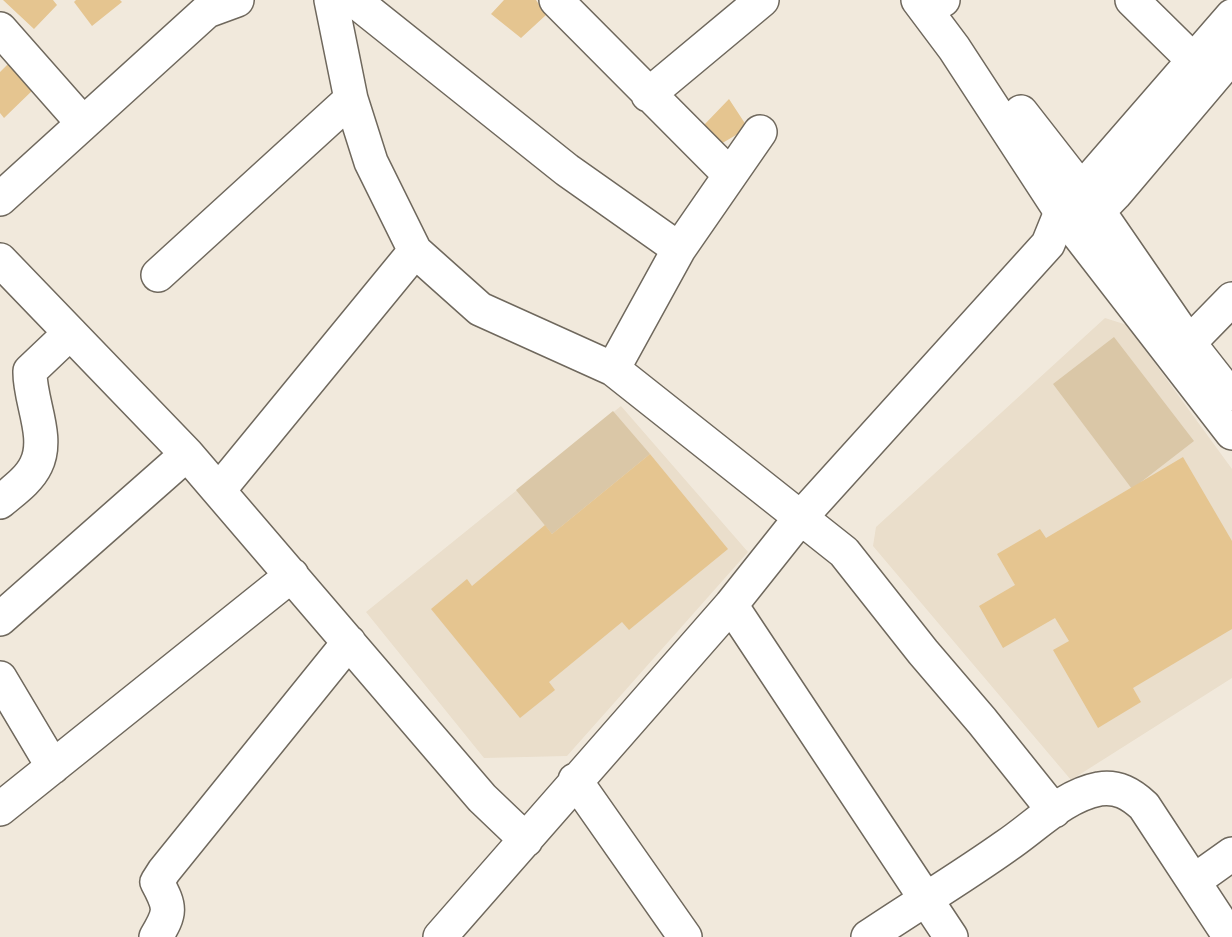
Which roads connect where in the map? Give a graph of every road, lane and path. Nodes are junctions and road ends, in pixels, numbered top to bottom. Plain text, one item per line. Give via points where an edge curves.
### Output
1 (331, 0) edge
2 (354, 0) edge
3 (762, 0) edge
4 (936, 0) edge
5 (1132, 0) edge
6 (561, 2) edge
7 (214, 4) edge
8 (1232, 16) edge
9 (0, 29) edge
10 (1232, 56) edge
11 (1193, 60) junction
12 (648, 95) junction
13 (351, 99) junction
14 (82, 122) junction
15 (760, 132) dead end
16 (729, 174) junction
17 (0, 199) edge
18 (1080, 211) junction
19 (679, 249) junction
20 (415, 251) junction
21 (0, 260) edge
22 (158, 275) dead end
23 (1232, 299) edge
24 (70, 333) junction
25 (1189, 343) junction
26 (613, 369) junction
27 (1232, 398) edge
28 (1232, 433) edge
29 (187, 454) junction
30 (219, 490) junction
31 (0, 502) edge
32 (801, 517) junction
33 (292, 575) junction
34 (731, 605) junction
35 (0, 619) edge
36 (350, 642) junction
37 (0, 678) edge
38 (53, 767) junction
39 (575, 780) junction
40 (0, 809) edge
41 (1054, 811) junction
42 (526, 840) junction
43 (1232, 854) edge
44 (1194, 881) junction
45 (924, 899) junction
46 (457, 930) edge
47 (156, 937) edge
48 (685, 937) edge
49 (868, 937) edge
50 (951, 937) edge
51 (1230, 937) edge

1 - 13 street
2 - 19 street via 567,170
3 - 12 street
4 - 18 street via 1032,128
5 - 11 street
6 - 12 street
7 - 14 street
8 - 11 street
9 - 14 street
10 - 18 street
11 - 18 street
12 - 16 street
13 - 20 street via 371,162
13 - 22 street
14 - 17 street
15 - 16 street
16 - 19 street
18 - 25 street
18 - 28 street via 1170,356
18 - 32 street
19 - 26 street
20 - 26 street via 480,309
20 - 30 street
21 - 24 street
23 - 25 street
24 - 29 street
24 - 31 street via 30,371 40,443 37,464 27,479
25 - 27 street
26 - 32 street
29 - 30 street
29 - 35 street
30 - 33 street
32 - 34 street
32 - 41 street via 844,552
33 - 36 street
33 - 38 street
34 - 39 street
34 - 45 street
36 - 42 street via 482,798
36 - 47 street via 164,871 157,882 169,905 168,916
37 - 38 street
38 - 40 street
39 - 42 street
39 - 48 street
41 - 44 street via 1078,796 1100,789 1114,788 1126,793 1156,821
41 - 45 street
42 - 46 street
43 - 44 street
44 - 51 street
45 - 49 street
45 - 50 street

